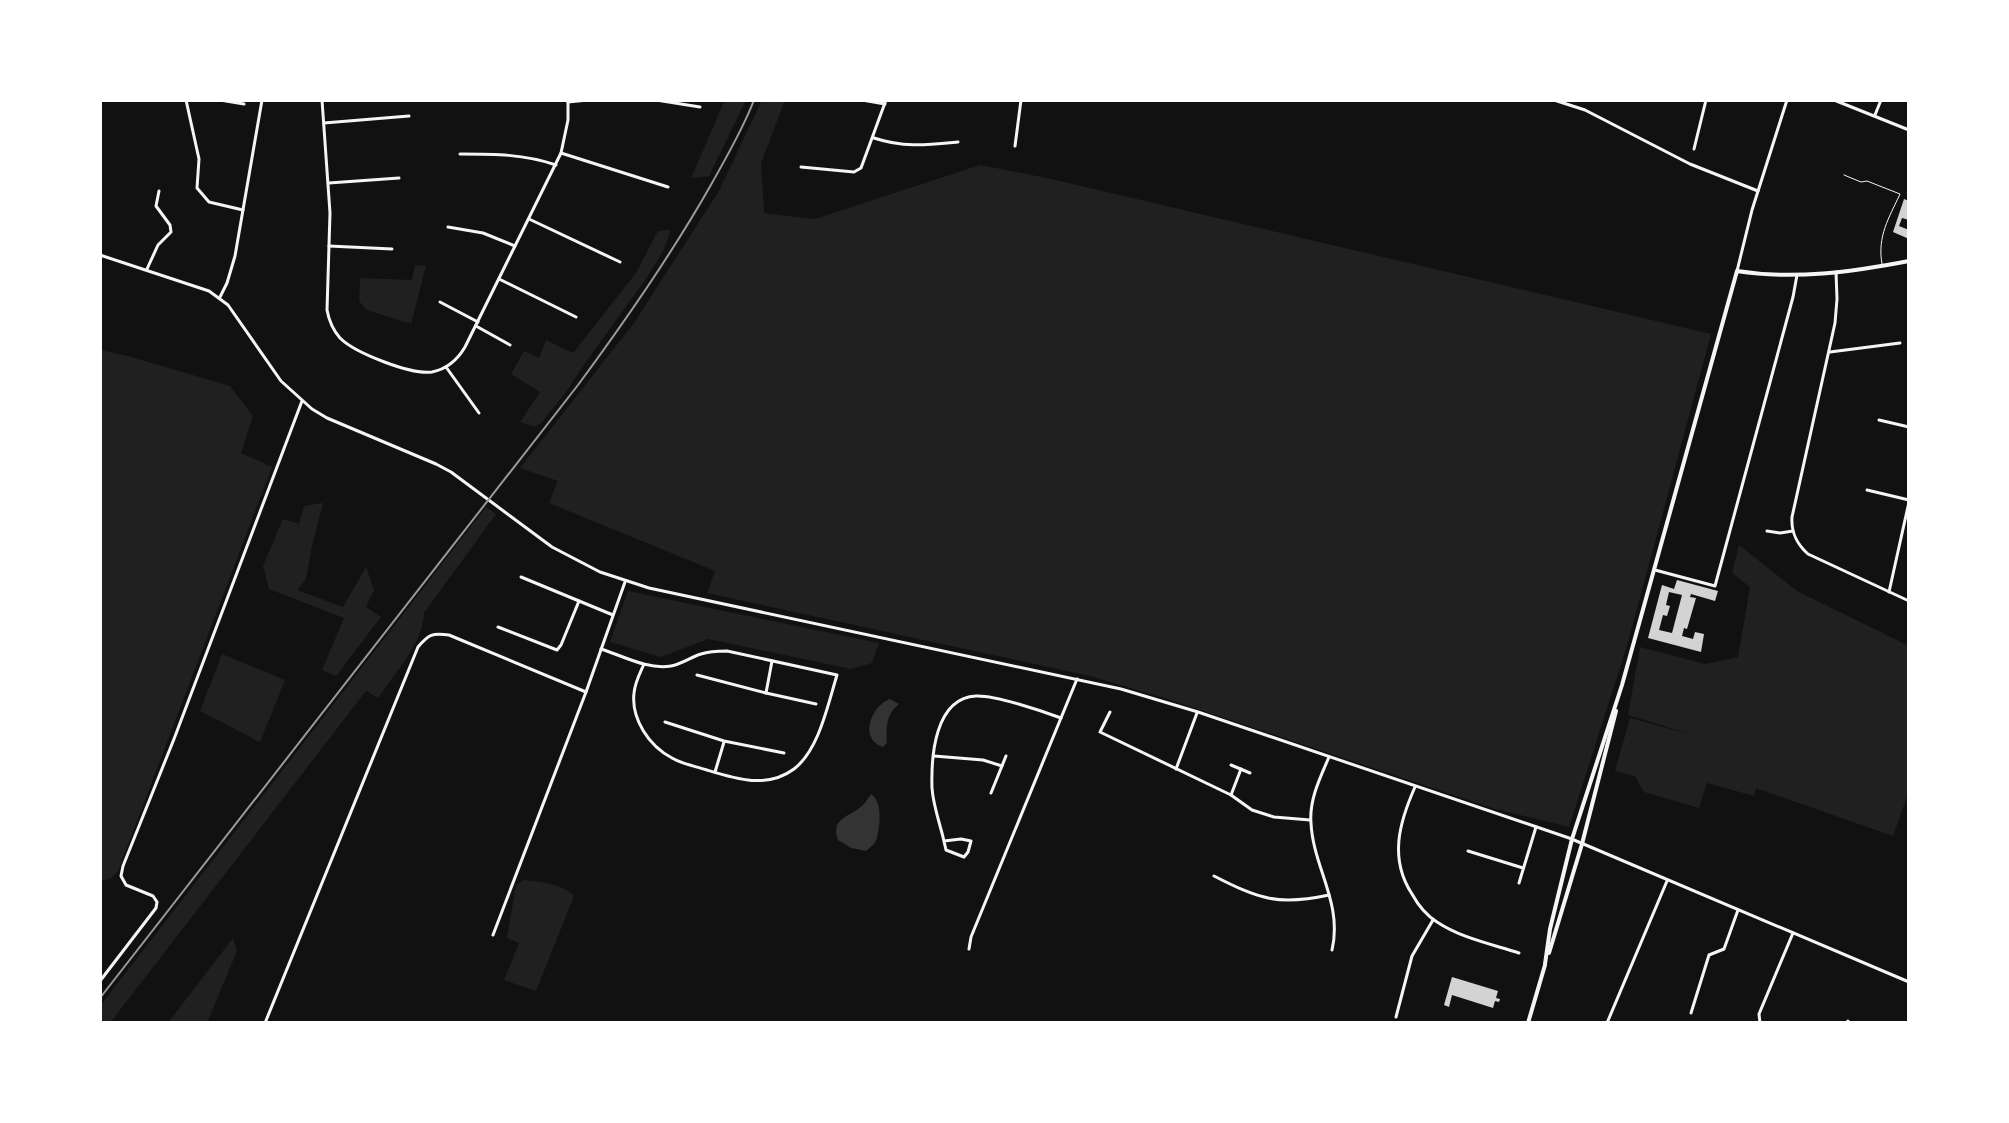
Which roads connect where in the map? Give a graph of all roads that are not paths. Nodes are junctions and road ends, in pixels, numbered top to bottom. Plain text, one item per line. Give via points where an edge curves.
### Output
1 (186, 100) edge
2 (220, 100) edge
3 (262, 100) edge
4 (322, 100) edge
5 (588, 100) edge
6 (656, 100) edge
7 (862, 100) edge
8 (1021, 100) edge
9 (1554, 100) edge
10 (1706, 100) edge
11 (1787, 100) edge
12 (1834, 100) edge
13 (1881, 100) edge
14 (568, 101) edge
15 (885, 102) edge
16 (244, 104) dead end
17 (700, 107) dead end
18 (409, 116) dead end
19 (1874, 116) junction
20 (324, 123) junction
21 (1909, 130) edge
22 (874, 138) junction
23 (958, 142) dead end
24 (1015, 146) dead end
25 (1694, 149) dead end
26 (561, 153) junction
27 (460, 154) dead end
28 (556, 165) junction
29 (801, 167) dead end
30 (1844, 175) dead end
31 (399, 178) dead end
32 (329, 183) junction
33 (668, 187) dead end
34 (159, 191) dead end
35 (1758, 191) junction
36 (243, 210) junction
37 (529, 219) junction
38 (448, 227) dead end
39 (329, 246) junction
40 (515, 246) junction
41 (392, 249) dead end
42 (100, 255) edge
43 (1909, 261) edge
44 (620, 262) dead end
45 (1882, 266) junction
46 (147, 269) junction
47 (1737, 271) junction
48 (1836, 272) junction
49 (1797, 275) junction
50 (499, 279) junction
51 (220, 297) junction
52 (440, 302) dead end
53 (576, 317) dead end
54 (477, 324) junction
55 (1900, 343) dead end
56 (510, 345) dead end
57 (1830, 352) junction
58 (446, 367) junction
59 (302, 401) junction
60 (479, 413) dead end
61 (1879, 420) dead end
62 (1909, 427) edge
63 (1867, 490) dead end
64 (1909, 501) edge
65 (1903, 530) junction
66 (1767, 531) dead end
67 (1793, 531) junction
68 (1909, 531) edge
69 (1654, 570) junction
70 (521, 577) dead end
71 (625, 582) junction
72 (1889, 592) junction
73 (579, 601) junction
74 (1909, 601) edge
75 (613, 615) junction
76 (498, 627) dead end
77 (601, 649) junction
78 (772, 661) junction
79 (644, 664) junction
80 (697, 675) dead end
81 (1077, 679) junction
82 (1622, 685) junction
83 (586, 692) junction
84 (766, 693) junction
85 (816, 704) dead end
86 (1110, 712) dead end
87 (1198, 712) junction
88 (1061, 718) junction
89 (665, 722) dead end
90 (724, 741) junction
91 (784, 753) dead end
92 (934, 756) junction
93 (1006, 756) dead end
94 (1329, 757) junction
95 (1231, 765) dead end
96 (1002, 766) junction
97 (1176, 769) junction
98 (1241, 769) junction
99 (715, 772) junction
100 (1250, 773) dead end
101 (1415, 787) junction
102 (991, 793) dead end
103 (1231, 795) junction
104 (1310, 820) junction
105 (1536, 827) junction
106 (1572, 839) junction
107 (944, 841) junction
108 (1582, 844) junction
109 (1468, 851) dead end
110 (1523, 868) junction
111 (1214, 876) dead end
112 (1667, 881) junction
113 (1519, 883) dead end
114 (1329, 895) junction
115 (1738, 910) junction
116 (1433, 920) junction
117 (1793, 933) junction
118 (493, 935) dead end
119 (969, 949) dead end
120 (1332, 950) dead end
121 (1519, 953) dead end
122 (1545, 964) junction
123 (100, 981) edge
124 (1909, 982) edge
125 (1691, 1013) dead end
126 (1396, 1017) dead end
127 (265, 1023) edge
128 (1528, 1023) edge
129 (1607, 1023) edge
130 (1760, 1023) edge

1 - 36 street via 199,159 197,188 209,202
2 - 16 street
3 - 36 street
4 - 20 street
5 - 14 street
6 - 17 street
7 - 15 street
8 - 24 street
9 - 35 street
10 - 25 street
11 - 35 street
12 - 19 street
13 - 19 street
14 - 26 street
15 - 22 street
18 - 20 street
19 - 21 street
20 - 32 street
22 - 23 street via 909,146
22 - 29 street via 858,171
26 - 28 street
26 - 33 street
27 - 28 street via 533,157
28 - 37 street
30 - 45 lane via 1900,194 1881,239
31 - 32 street
32 - 39 street
34 - 46 street via 156,206 171,232
35 - 47 street
36 - 51 street via 232,270
37 - 40 street
37 - 44 street
38 - 40 street
39 - 41 street
39 - 58 street via 327,310 342,339 408,370
40 - 50 street
42 - 46 street
43 - 45 main road
45 - 48 main road
46 - 51 street
47 - 49 main road
47 - 69 main road
48 - 49 main road
48 - 57 street
49 - 69 street via 1715,586
50 - 53 street
50 - 54 street
51 - 59 street via 281,381
52 - 54 street
54 - 56 street
54 - 58 street
55 - 57 street
57 - 67 street
58 - 60 street
59 - 71 street via 327,418 436,464 552,547
59 - 123 street via 123,866 126,885 153,896 156,908
61 - 62 street
63 - 64 street
64 - 65 street
65 - 68 street
65 - 72 street
66 - 67 street
67 - 72 street via 1808,554
69 - 82 main road
70 - 73 street
71 - 75 street
71 - 81 street
72 - 74 street
73 - 75 street
73 - 76 street via 557,650
75 - 77 street
77 - 79 street
77 - 83 street
78 - 79 street via 713,651 670,666
78 - 84 street
78 - 99 street via 837,675 810,751 795,768 765,782
79 - 99 street via 634,693 639,724 662,752
80 - 84 street
81 - 87 street
81 - 88 street
82 - 106 main road
82 - 108 main road
83 - 118 street
83 - 127 street via 449,635 426,637
84 - 85 street
86 - 97 street via 1100,732
87 - 94 street
87 - 97 street
88 - 92 street via 986,696 964,698 947,710
88 - 119 street
89 - 90 street
90 - 91 street
90 - 99 street
92 - 96 street
92 - 107 street via 932,789
93 - 96 street
94 - 101 street
94 - 104 street
95 - 98 street
96 - 102 street
97 - 103 street
98 - 100 street
98 - 103 street
101 - 105 street
101 - 116 street via 1397,847 1405,883
103 - 104 street via 1264,814
104 - 114 street
105 - 106 street
105 - 110 street
106 - 108 street
106 - 122 main road
107 - 107 street via 946,850 964,857 971,841
108 - 112 street
108 - 122 main road
109 - 110 street
110 - 113 street
111 - 114 street via 1274,900
112 - 115 street
112 - 129 street
114 - 120 street via 1336,928
115 - 117 street
115 - 125 street via 1724,949 1709,955
116 - 121 street
116 - 126 street via 1412,956
117 - 124 street
117 - 130 street via 1759,1014
122 - 128 main road

